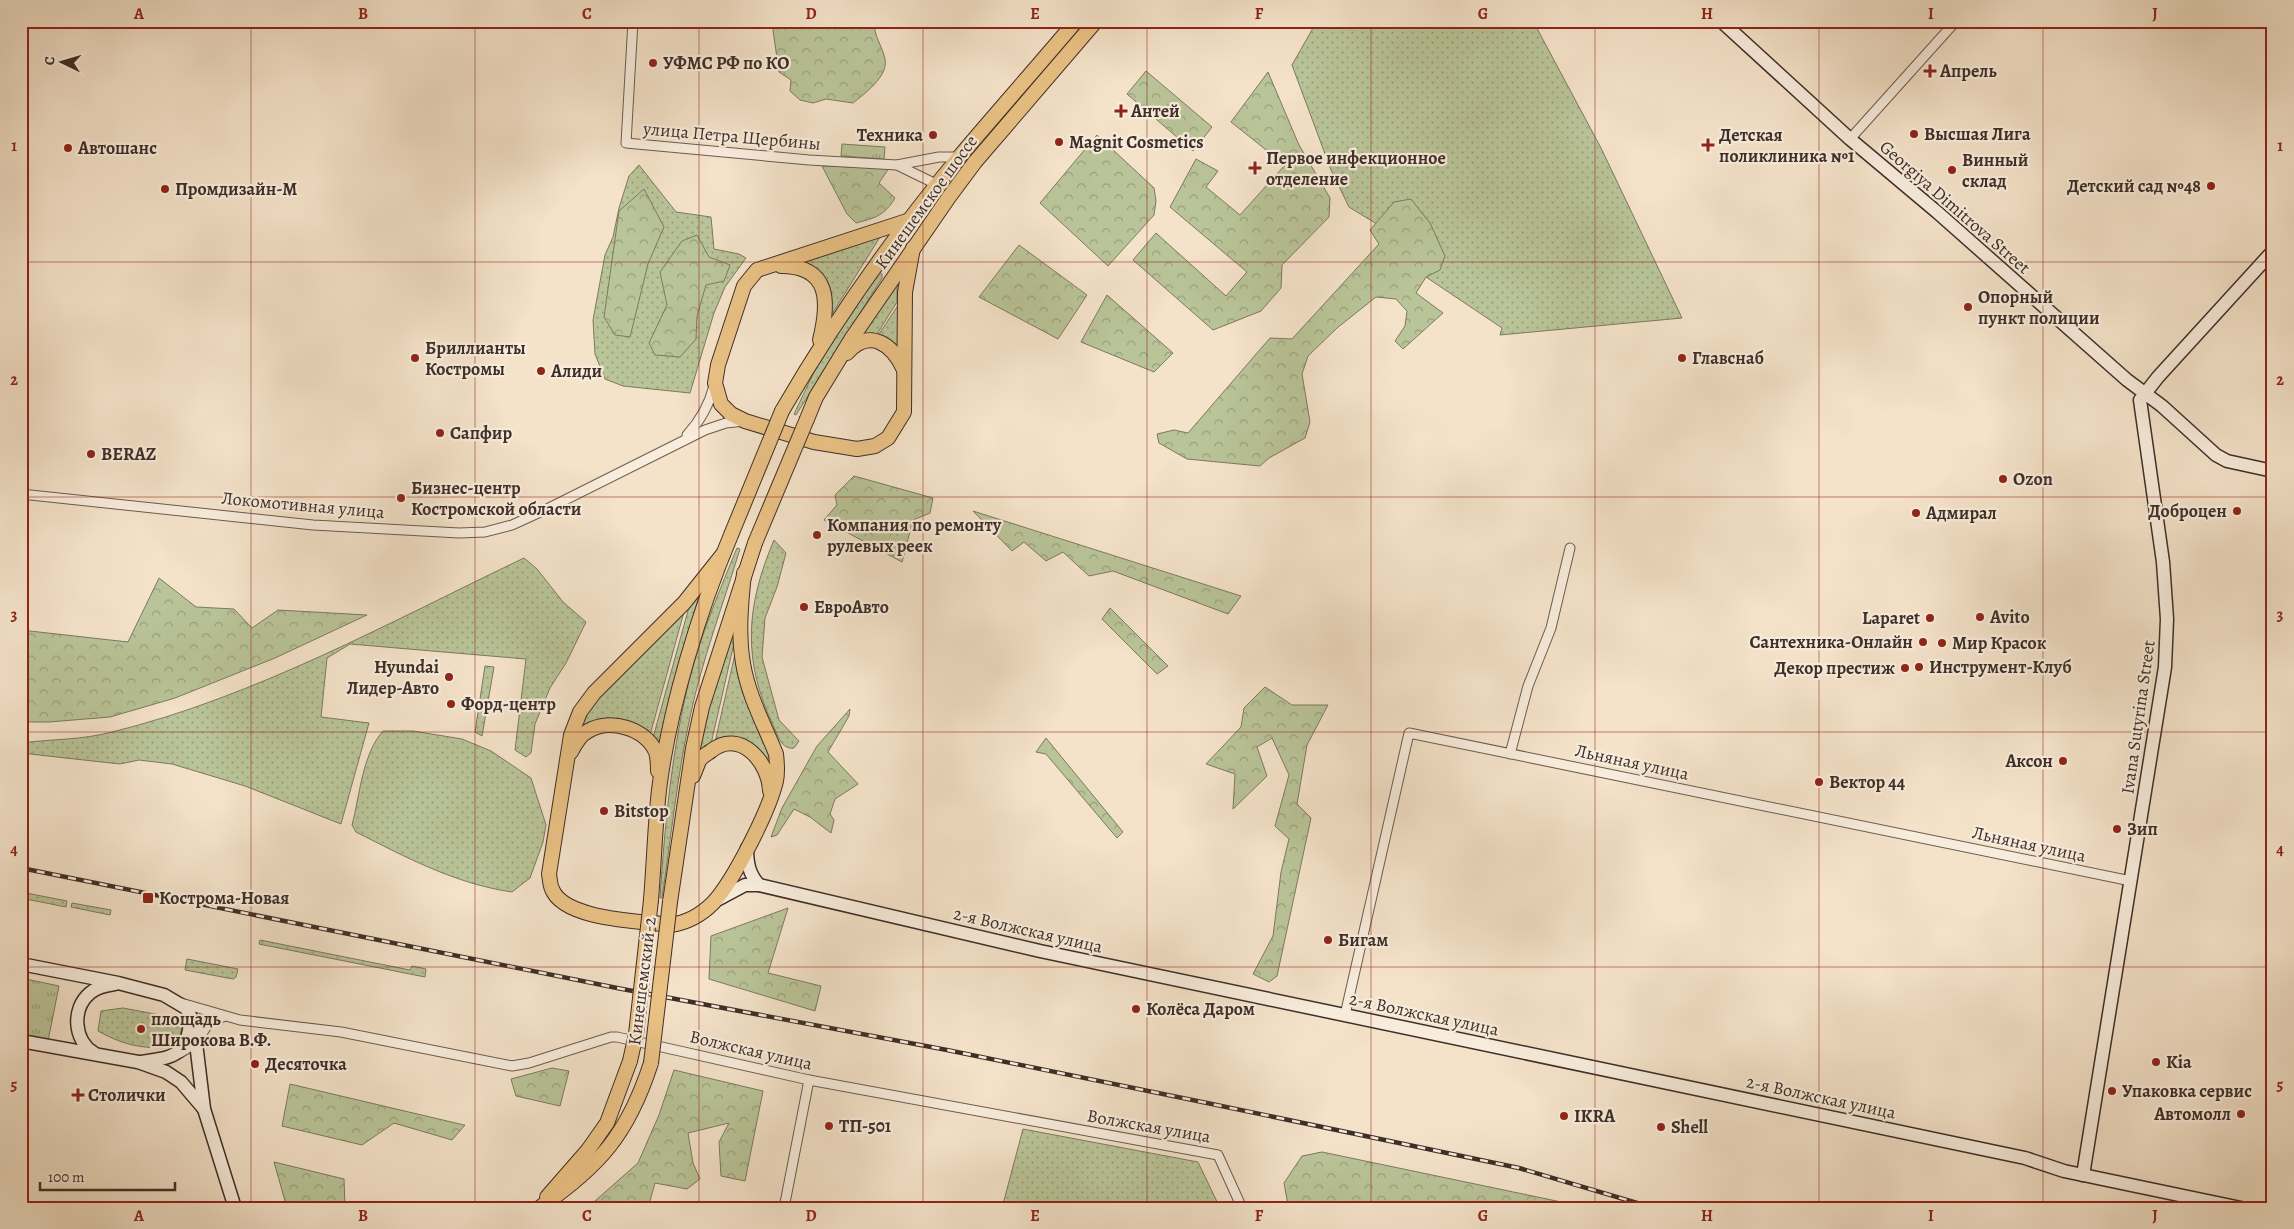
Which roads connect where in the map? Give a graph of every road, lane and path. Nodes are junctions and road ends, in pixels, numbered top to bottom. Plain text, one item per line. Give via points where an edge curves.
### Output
1 (633, 21) edge
2 (1076, 21) edge
3 (1096, 21) edge
4 (1721, 21) edge
5 (1956, 21) edge
6 (1850, 139) junction
7 (960, 157) junction
8 (897, 165) junction
9 (938, 185) junction
10 (910, 220) junction
11 (913, 248) junction
12 (2273, 250) edge
13 (773, 266) junction
14 (819, 347) junction
15 (832, 371) junction
16 (906, 374) junction
17 (715, 383) junction
18 (2145, 392) junction
19 (745, 422) junction
20 (682, 441) junction
21 (2273, 471) edge
22 (21, 494) edge
23 (1570, 548) dead end
24 (723, 554) junction
25 (744, 574) junction
26 (1510, 754) junction
27 (568, 757) junction
28 (659, 790) junction
29 (687, 790) junction
30 (770, 799) junction
31 (747, 848) junction
32 (2131, 881) junction
33 (759, 885) junction
34 (713, 902) junction
35 (21, 964) edge
36 (118, 983) junction
37 (178, 1002) junction
38 (190, 1013) junction
39 (1345, 1015) junction
40 (224, 1017) junction
41 (21, 1041) edge
42 (196, 1043) junction
43 (180, 1053) junction
44 (98, 1055) junction
45 (138, 1062) junction
46 (809, 1080) junction
47 (204, 1109) junction
48 (2083, 1175) junction
49 (235, 1208) edge
50 (539, 1208) edge
51 (784, 1208) edge
52 (1242, 1208) edge
53 (2241, 1208) edge

1 - 8 street, улица Петра Щербины via 626,143
2 - 7 main road, Кинешемское шоссе
3 - 11 main road, Кинешемское шоссе via 975,162
4 - 6 street, Georgiya Dimitrova Street
5 - 6 street
6 - 18 street, Georgiya Dimitrova Street via 2127,380
7 - 8 street, улица Петра Щербины via 939,157
7 - 9 main road, Кинешемское шоссе
8 - 9 street, улица Петра Щербины
9 - 10 main road, Кинешемское шоссе
10 - 13 main road
10 - 14 main road, Кинешемское шоссе
11 - 15 main road, Кинешемское шоссе
11 - 16 main road via 905,292
12 - 18 street
13 - 14 main road via 795,266 811,272 821,284 826,304
13 - 17 main road via 757,270 744,286
14 - 24 main road, Кинешемское шоссе, bridge via 782,411
15 - 16 main road via 853,347 873,340 892,349
15 - 25 main road, Кинешемское шоссе, bridge via 816,397
16 - 19 main road via 904,412 888,438 875,446 857,450
17 - 19 main road via 721,404
17 - 20 street via 698,424
18 - 21 street, Georgiya Dimitrova Street via 2216,455 2227,461
18 - 32 street, Ivana Sutyrina Street via 2140,400 2163,562 2166,667
19 - 20 street, Локомотивная улица via 726,423
20 - 22 street, Локомотивная улица via 547,509 512,525 485,532 314,525
23 - 26 street via 1551,628 1528,686
24 - 27 main road via 684,603 594,693 580,712
24 - 28 main road via 685,670
25 - 29 main road via 702,707
25 - 30 main road via 741,607 743,663 776,754 776,780
26 - 32 street, Льняная улица
26 - 39 street, Льняная улица via 1409,733
27 - 28 main road via 577,740 587,731 601,725 631,729 656,751
27 - 34 main road via 549,874 552,890 562,902 595,916 670,925 690,920
28 - 50 main road, Кинешемский-2, bridge via 651,900 630,1061 607,1123
29 - 30 main road via 700,760 722,745 733,744 745,747 761,761 770,781
29 - 50 main road, Кинешемский-2, bridge via 651,1063 640,1096 621,1133 598,1160
30 - 31 main road
31 - 33 street via 752,878
31 - 34 main road via 740,865
32 - 48 street, Ivana Sutyrina Street
33 - 34 street via 745,885
33 - 39 street, 2-я Волжская улица via 1040,951
35 - 36 street
36 - 37 street
36 - 44 street via 102,986 90,993 82,1003 78,1017 81,1042
37 - 38 street
37 - 40 street, Волжская улица
38 - 42 street via 196,1026
38 - 43 street via 186,1045
39 - 48 street, 2-я Волжская улица via 2025,1158
40 - 42 street via 210,1022
40 - 46 street, Волжская улица via 341,1032 512,1066 617,1037
41 - 44 street
42 - 43 street
42 - 47 street
43 - 45 street
44 - 45 street
45 - 47 street via 166,1072 181,1082
46 - 51 street
46 - 52 street, Волжская улица via 1218,1155
47 - 49 street
48 - 53 street, 2-я Волжская улица

